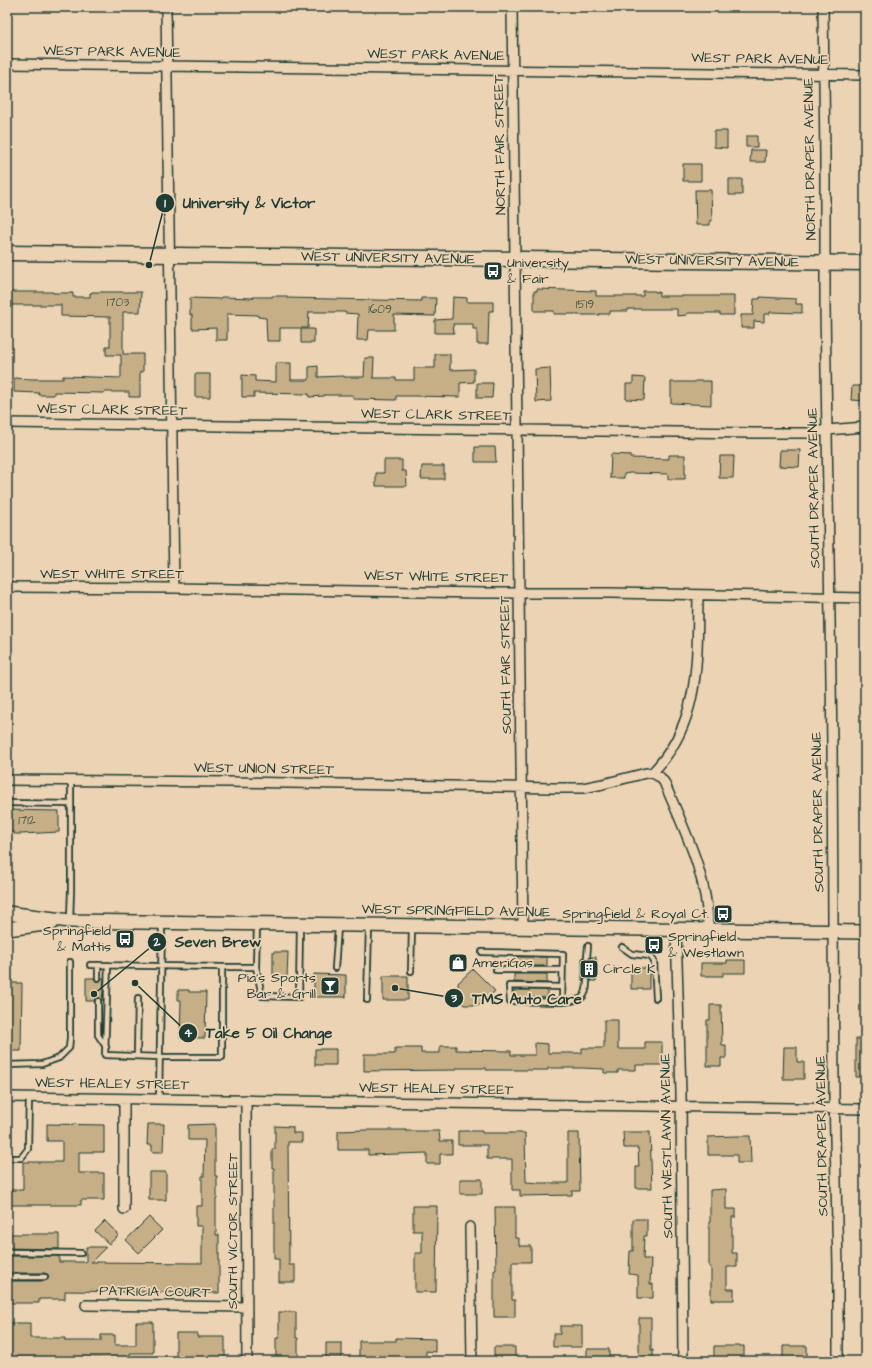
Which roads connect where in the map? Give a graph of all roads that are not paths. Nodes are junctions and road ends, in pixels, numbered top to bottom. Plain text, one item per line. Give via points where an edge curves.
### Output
1 (166, 7) edge
2 (512, 7) edge
3 (823, 7) edge
4 (7, 64) edge
5 (167, 66) junction
6 (512, 70) junction
7 (823, 74) junction
8 (865, 75) edge
9 (7, 254) edge
10 (170, 255) junction
11 (516, 259) junction
12 (826, 262) junction
13 (865, 263) edge
14 (7, 423) edge
15 (172, 425) junction
16 (865, 427) edge
17 (517, 430) junction
18 (827, 430) junction
19 (7, 587) edge
20 (174, 588) junction
21 (519, 593) junction
22 (698, 595) junction
23 (829, 597) junction
24 (865, 598) edge
25 (652, 773) junction
26 (7, 780) edge
27 (71, 781) junction
28 (521, 788) junction
29 (7, 803) edge
30 (71, 804) junction
31 (7, 913) edge
32 (70, 921) junction
33 (162, 923) junction
34 (257, 924) junction
35 (300, 925) junction
36 (339, 925) junction
37 (369, 926) junction
38 (412, 926) junction
39 (523, 928) junction
40 (7, 929) edge
41 (676, 930) junction
42 (708, 930) junction
43 (834, 932) junction
44 (865, 932) edge
45 (588, 946) dead end
46 (622, 948) dead end
47 (482, 952) dead end
48 (587, 957) dead end
49 (70, 962) dead end
50 (90, 965) dead end
51 (98, 965) junction
52 (108, 965) junction
53 (161, 966) junction
54 (222, 967) junction
55 (256, 967) junction
56 (335, 968) dead end
57 (496, 970) dead end
58 (562, 970) junction
59 (411, 971) dead end
60 (98, 978) dead end
61 (587, 982) dead end
62 (562, 987) junction
63 (138, 998) dead end
64 (656, 998) dead end
65 (367, 1000) dead end
66 (98, 1001) dead end
67 (562, 1002) junction
68 (106, 1047) junction
69 (137, 1056) junction
70 (160, 1057) junction
71 (7, 1065) edge
72 (7, 1097) edge
73 (29, 1097) junction
74 (124, 1099) junction
75 (159, 1099) junction
76 (246, 1100) junction
77 (681, 1106) junction
78 (835, 1109) junction
79 (865, 1109) edge
80 (7, 1158) edge
81 (124, 1209) dead end
82 (470, 1227) dead end
83 (7, 1252) edge
84 (81, 1253) dead end
85 (7, 1277) edge
86 (45, 1277) dead end
87 (86, 1305) dead end
88 (247, 1307) junction
89 (247, 1361) edge
90 (472, 1361) edge
91 (683, 1361) edge
92 (838, 1361) edge

1 - 5 street
2 - 6 street, NORTH FAIR STREET
3 - 7 street, NORTH DRAPER AVENUE
4 - 5 street, WEST PARK AVENUE
5 - 6 street, WEST PARK AVENUE
5 - 10 street
6 - 7 street, WEST PARK AVENUE
6 - 11 street, NORTH FAIR STREET
7 - 8 street, WEST PARK AVENUE
7 - 12 street, NORTH DRAPER AVENUE
9 - 10 main road, WEST UNIVERSITY AVENUE
10 - 11 main road, WEST UNIVERSITY AVENUE
10 - 15 street
11 - 12 main road, WEST UNIVERSITY AVENUE
11 - 17 street, SOUTH FAIR STREET
12 - 13 main road, WEST UNIVERSITY AVENUE
12 - 18 street, SOUTH DRAPER AVENUE
14 - 15 street, WEST CLARK STREET
15 - 17 street, WEST CLARK STREET
15 - 20 street
16 - 18 street, WEST CLARK STREET
17 - 18 street, WEST CLARK STREET via 809,433
17 - 21 street, SOUTH FAIR STREET
18 - 23 street, SOUTH DRAPER AVENUE
19 - 20 street, WEST WHITE STREET
20 - 21 street, WEST WHITE STREET
21 - 22 street, WEST WHITE STREET
21 - 28 street, SOUTH FAIR STREET
22 - 23 street, WEST WHITE STREET
22 - 25 street via 697,661 691,703 677,739
23 - 24 street, WEST WHITE STREET
23 - 43 street, SOUTH DRAPER AVENUE
25 - 28 street, WEST UNION STREET via 583,788
25 - 42 street via 660,776 664,782 691,845 707,902
26 - 27 street, WEST UNION STREET
27 - 28 street, WEST UNION STREET
27 - 30 lane
28 - 39 street, SOUTH FAIR STREET
29 - 30 lane
30 - 32 lane
31 - 32 main road, WEST SPRINGFIELD AVENUE
32 - 33 main road, WEST SPRINGFIELD AVENUE
32 - 40 main road, WEST SPRINGFIELD AVENUE
33 - 34 main road, WEST SPRINGFIELD AVENUE
33 - 53 lane
34 - 35 main road, WEST SPRINGFIELD AVENUE
34 - 55 lane
35 - 36 main road, WEST SPRINGFIELD AVENUE
35 - 55 lane via 298,997 262,996
36 - 37 main road, WEST SPRINGFIELD AVENUE
36 - 56 lane
37 - 38 main road, WEST SPRINGFIELD AVENUE
37 - 65 lane
38 - 39 main road, WEST SPRINGFIELD AVENUE
38 - 59 lane
39 - 41 main road, WEST SPRINGFIELD AVENUE
41 - 42 main road, WEST SPRINGFIELD AVENUE
41 - 77 street, SOUTH WESTLAWN AVENUE
42 - 43 main road, WEST SPRINGFIELD AVENUE
43 - 44 main road, WEST SPRINGFIELD AVENUE
43 - 78 street, SOUTH DRAPER AVENUE
45 - 48 lane
46 - 64 lane via 632,954 650,956 654,961
47 - 58 lane via 562,954
49 - 71 lane via 69,1048 59,1058 42,1064
50 - 51 lane
51 - 52 lane
51 - 60 lane
52 - 53 lane
52 - 68 lane
53 - 54 lane
53 - 70 lane
54 - 55 lane
54 - 70 lane via 222,1057
57 - 58 lane
58 - 62 lane
61 - 67 lane via 584,996 578,1000
62 - 67 lane
62 - 67 lane via 510,986 510,1001
63 - 69 lane
66 - 68 lane via 98,1035
68 - 69 lane via 105,1055
69 - 70 lane
70 - 75 lane
72 - 73 street, WEST HEALEY STREET
73 - 74 street, WEST HEALEY STREET
73 - 80 lane via 28,1149 21,1158
74 - 75 street, WEST HEALEY STREET
74 - 81 street
75 - 76 street, WEST HEALEY STREET
76 - 77 street, WEST HEALEY STREET
76 - 88 street, SOUTH VICTOR STREET
77 - 78 street, WEST HEALEY STREET
77 - 91 street, SOUTH WESTLAWN AVENUE
78 - 79 street, WEST HEALEY STREET
78 - 92 street, SOUTH DRAPER AVENUE
82 - 90 street
83 - 84 lane
85 - 86 lane
87 - 88 street, PATRICIA COURT
88 - 89 street, SOUTH VICTOR STREET

